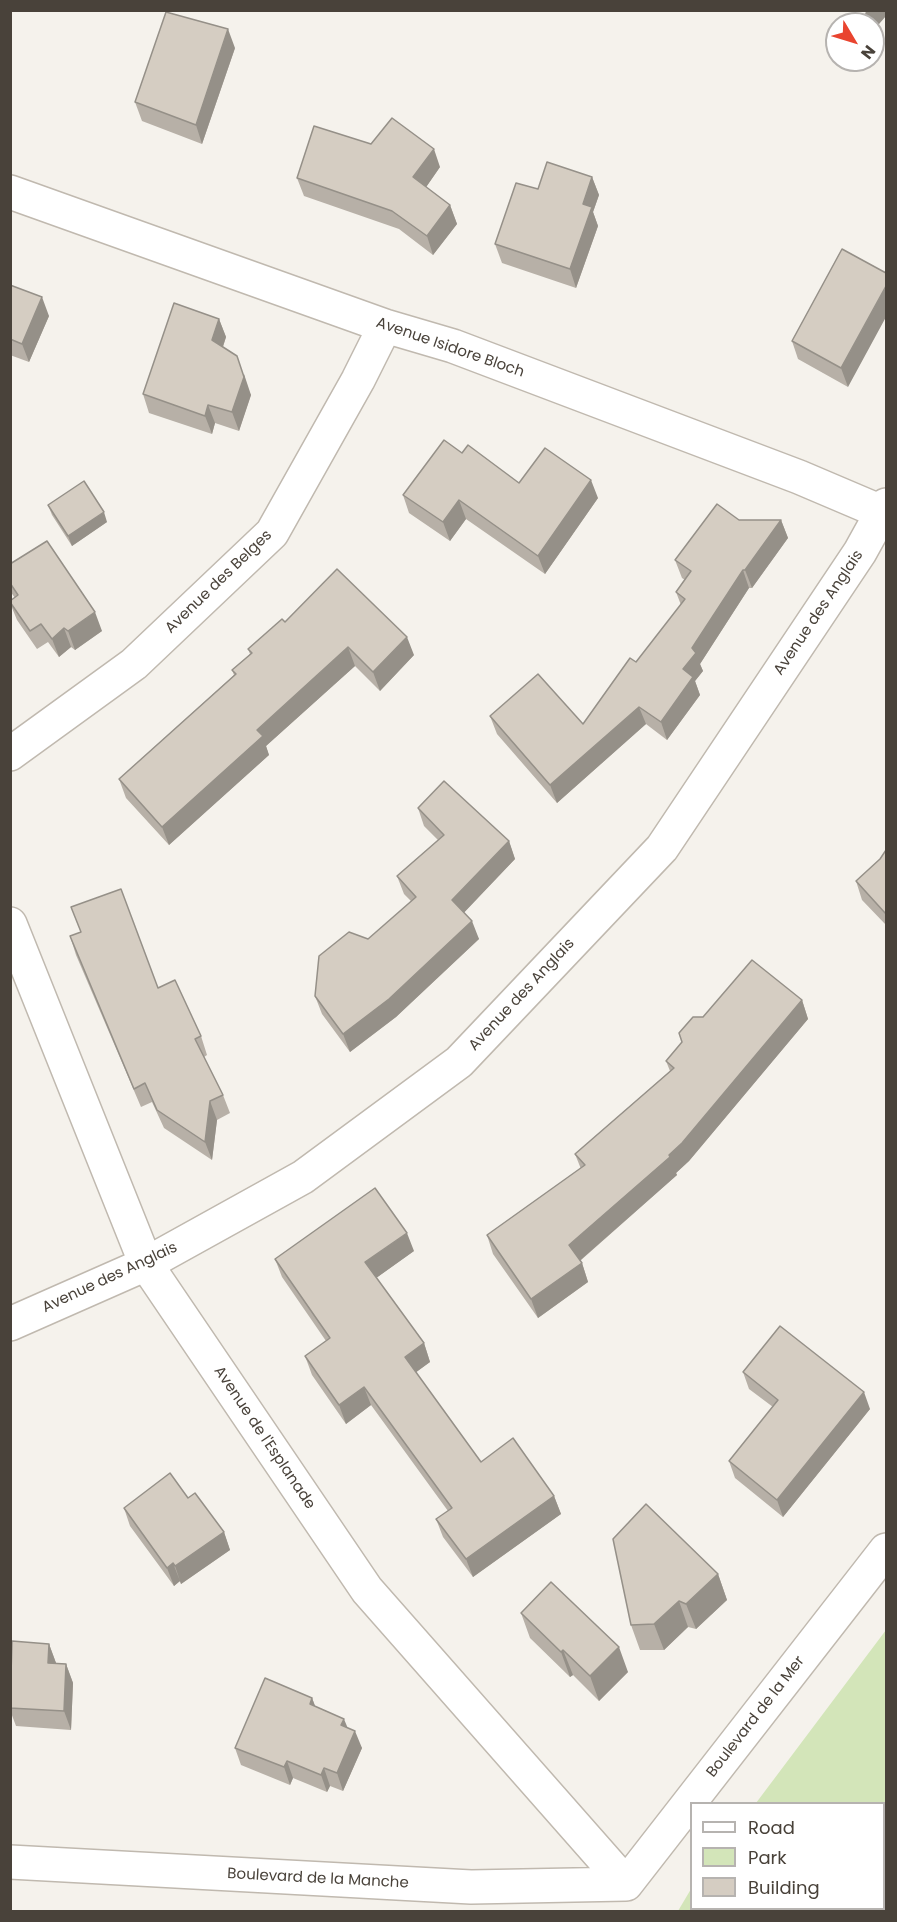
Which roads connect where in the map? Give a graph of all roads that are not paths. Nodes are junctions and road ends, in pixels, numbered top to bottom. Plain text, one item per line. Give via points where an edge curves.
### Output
1 (10, 192) edge
2 (386, 326) junction
3 (885, 511) edge
4 (10, 754) edge
5 (10, 924) edge
6 (146, 1264) junction
7 (10, 1324) edge
8 (886, 1550) edge
9 (10, 1862) edge
10 (626, 1884) junction

1 - 2 street, Avenue Isidore Bloch
2 - 3 street, Avenue Isidore Bloch via 464,351
2 - 4 street, Avenue des Belges via 272,533 134,664
3 - 6 street, Avenue des Anglais via 662,848 459,1062 303,1177
5 - 6 street, Avenue de l'Esplanade
6 - 7 street, Avenue des Anglais
6 - 10 street, Avenue de l'Esplanade via 367,1590
8 - 10 street, Boulevard de la Mer
9 - 10 street, Boulevard de la Manche via 471,1887

